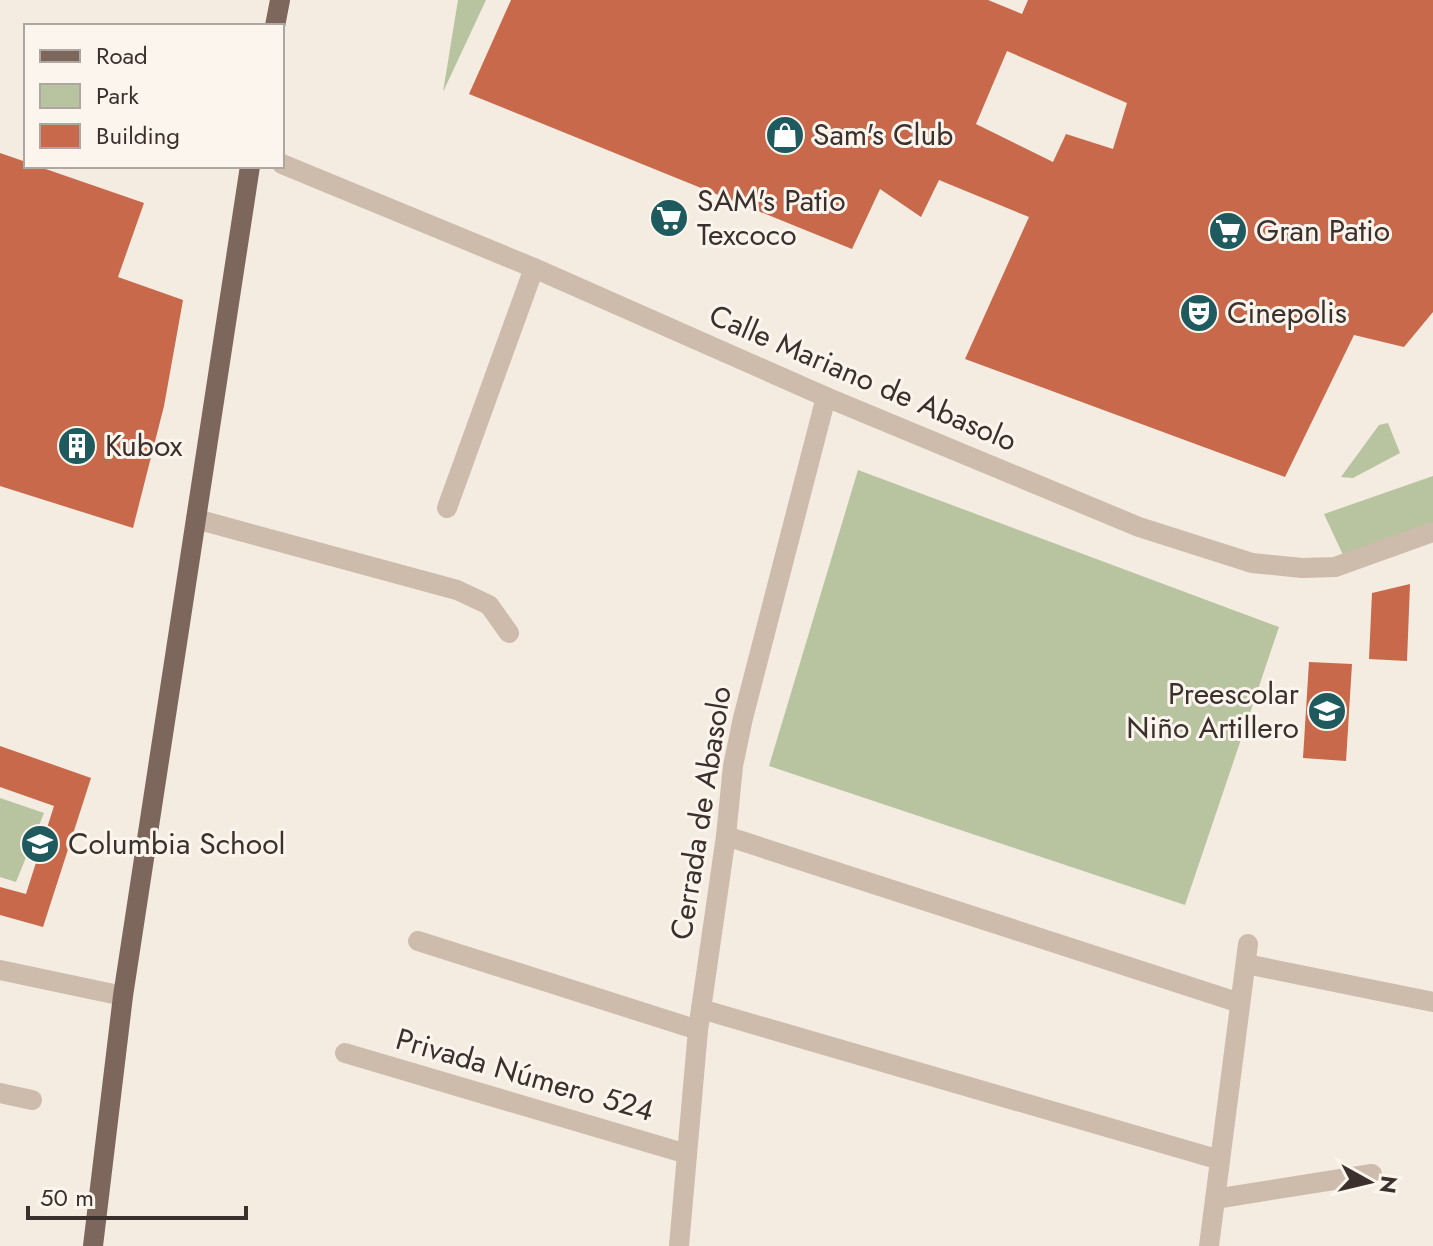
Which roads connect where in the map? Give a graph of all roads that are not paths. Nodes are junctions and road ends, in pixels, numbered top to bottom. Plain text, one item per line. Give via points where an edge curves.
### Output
1 (280, 0) edge
2 (275, 24) edge
3 (284, 165) edge
4 (250, 168) edge
5 (534, 268) junction
6 (826, 397) junction
7 (447, 508) dead end
8 (196, 519) junction
9 (1433, 532) edge
10 (509, 633) dead end
11 (726, 836) junction
12 (418, 941) dead end
13 (0, 970) edge
14 (123, 996) junction
15 (1433, 1002) edge
16 (1240, 1003) junction
17 (701, 1009) junction
18 (698, 1030) junction
19 (345, 1053) dead end
20 (0, 1093) edge
21 (32, 1100) dead end
22 (687, 1154) junction
23 (1220, 1160) junction
24 (1372, 1174) dead end
25 (1215, 1199) junction
26 (93, 1246) edge
27 (679, 1246) edge
28 (1209, 1246) edge

1 - 2 main road
3 - 5 street, Calle Mariano de Abasolo
4 - 8 main road
5 - 6 street, Calle Mariano de Abasolo
5 - 7 street
6 - 9 street, Calle Mariano de Abasolo via 1139,527 1252,563 1335,567
6 - 11 street, Cerrada de Abasolo via 743,718
8 - 10 street via 457,590 489,605
8 - 14 main road
11 - 16 street
11 - 17 street, Cerrada de Abasolo
12 - 18 street
13 - 14 street
14 - 26 main road
15 - 16 street via 1247,954
16 - 23 street
17 - 18 street, Cerrada de Abasolo
17 - 23 street
18 - 22 street, Cerrada de Abasolo
19 - 22 street, Privada Número 524
20 - 21 street
22 - 27 street, Cerrada de Abasolo
23 - 25 street
24 - 25 street
25 - 28 street

